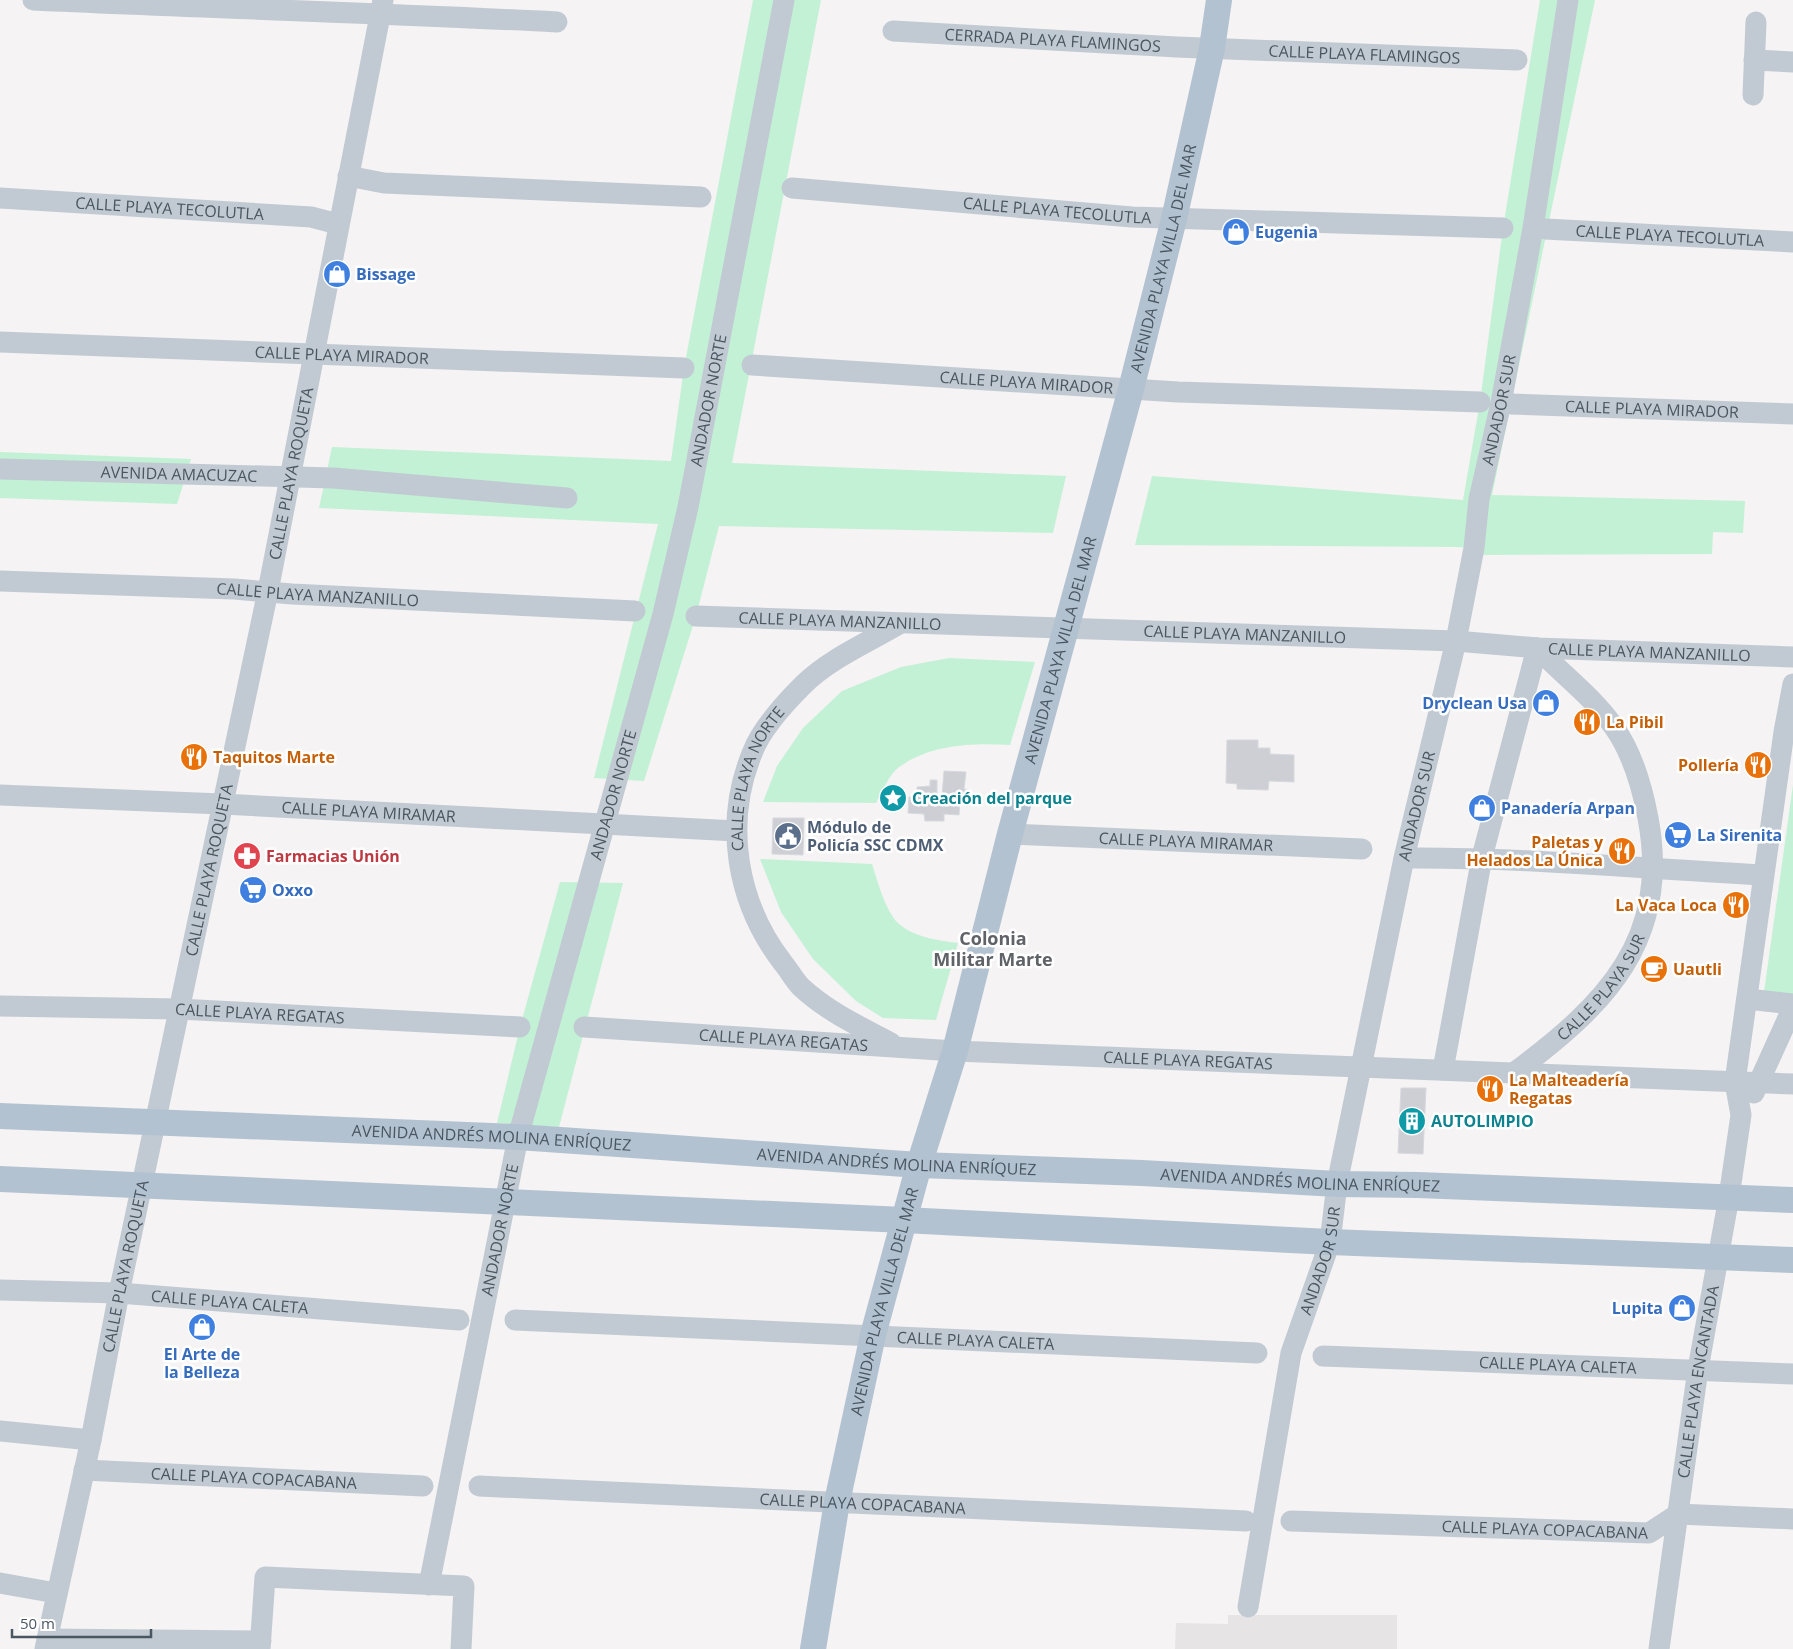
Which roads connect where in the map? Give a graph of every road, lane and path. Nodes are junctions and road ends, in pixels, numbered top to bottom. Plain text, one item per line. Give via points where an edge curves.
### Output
1 (33, 0) edge
2 (784, 0) edge
3 (1219, 0) edge
4 (1568, 0) edge
5 (382, 7) edge
6 (558, 22) dead end
7 (1756, 22) dead end
8 (893, 31) dead end
9 (1212, 48) junction
10 (1517, 60) dead end
11 (1754, 60) junction
12 (1793, 62) edge
13 (1753, 95) dead end
14 (348, 176) junction
15 (792, 188) dead end
16 (701, 197) dead end
17 (0, 198) edge
18 (1174, 218) junction
19 (338, 224) junction
20 (1503, 228) dead end
21 (1546, 229) dead end
22 (1793, 242) edge
23 (0, 342) edge
24 (313, 353) junction
25 (752, 365) dead end
26 (684, 368) dead end
27 (1131, 389) junction
28 (1480, 402) dead end
29 (1511, 404) dead end
30 (1793, 414) edge
31 (0, 469) edge
32 (288, 478) junction
33 (567, 498) dead end
34 (0, 581) edge
35 (268, 591) junction
36 (635, 611) dead end
37 (696, 616) dead end
38 (899, 624) junction
39 (1065, 629) junction
40 (1456, 641) junction
41 (1537, 648) junction
42 (1793, 657) edge
43 (1793, 684) edge
44 (1789, 733) edge
45 (0, 795) edge
46 (222, 804) junction
47 (604, 825) junction
48 (736, 831) junction
49 (1010, 834) junction
50 (1362, 849) dead end
51 (1482, 857) junction
52 (1404, 858) junction
53 (1654, 870) junction
54 (1763, 875) junction
55 (1747, 999) junction
56 (1793, 1005) edge
57 (0, 1006) edge
58 (178, 1009) junction
59 (520, 1027) dead end
60 (584, 1027) dead end
61 (898, 1046) junction
62 (955, 1051) junction
63 (1362, 1068) junction
64 (1443, 1070) junction
65 (1515, 1072) junction
66 (1735, 1082) junction
67 (1760, 1082) junction
68 (1793, 1084) edge
69 (1741, 1115) junction
70 (0, 1116) edge
71 (155, 1123) junction
72 (518, 1137) junction
73 (919, 1165) junction
74 (0, 1180) edge
75 (1337, 1184) junction
76 (142, 1186) junction
77 (1729, 1197) junction
78 (1793, 1200) edge
79 (504, 1202) junction
80 (904, 1220) junction
81 (1330, 1242) junction
82 (1718, 1257) junction
83 (1793, 1260) edge
84 (0, 1290) edge
85 (119, 1293) junction
86 (459, 1320) dead end
87 (514, 1320) dead end
88 (873, 1335) junction
89 (1257, 1353) dead end
90 (1322, 1356) dead end
91 (1698, 1369) junction
92 (1793, 1374) edge
93 (0, 1431) edge
94 (91, 1440) junction
95 (84, 1470) junction
96 (423, 1486) dead end
97 (479, 1486) dead end
98 (837, 1502) junction
99 (1678, 1514) junction
100 (1793, 1519) edge
101 (1246, 1521) dead end
102 (1291, 1521) dead end
103 (0, 1583) edge
104 (429, 1585) junction
105 (56, 1593) junction
106 (1248, 1607) dead end
107 (46, 1644) edge
108 (261, 1645) edge
109 (461, 1649) edge
110 (813, 1649) edge
111 (1658, 1649) edge

1 - 5 street
2 - 47 street, ANDADOR NORTE via 688,507 663,614
3 - 9 main road, AVENIDA PLAYA VILLA DEL MAR
4 - 40 street, ANDADOR SUR via 1533,228 1502,403 1478,500 1474,548
5 - 6 street
5 - 14 street, CALLE PLAYA ROQUETA
7 - 11 street
8 - 9 street, CERRADA PLAYA FLAMINGOS
9 - 10 street, CALLE PLAYA FLAMINGOS
9 - 18 main road, AVENIDA PLAYA VILLA DEL MAR
11 - 12 street
11 - 13 street
14 - 16 street via 384,183
14 - 19 street, CALLE PLAYA ROQUETA
15 - 18 street, CALLE PLAYA TECOLUTLA
17 - 19 street, CALLE PLAYA TECOLUTLA via 311,217
18 - 20 street, CALLE PLAYA TECOLUTLA
18 - 27 main road, AVENIDA PLAYA VILLA DEL MAR
19 - 24 street, CALLE PLAYA ROQUETA
21 - 22 street, CALLE PLAYA TECOLUTLA
23 - 24 street, CALLE PLAYA MIRADOR
24 - 26 street, CALLE PLAYA MIRADOR
24 - 32 street, CALLE PLAYA ROQUETA
25 - 27 street, CALLE PLAYA MIRADOR
27 - 28 street, CALLE PLAYA MIRADOR
27 - 39 main road, AVENIDA PLAYA VILLA DEL MAR
29 - 30 street, CALLE PLAYA MIRADOR
31 - 32 street, AVENIDA AMACUZAC
32 - 33 street, AVENIDA AMACUZAC via 333,478
32 - 35 street, CALLE PLAYA ROQUETA
34 - 35 street, CALLE PLAYA MANZANILLO
35 - 36 street, CALLE PLAYA MANZANILLO
35 - 46 street, CALLE PLAYA ROQUETA
37 - 38 street, CALLE PLAYA MANZANILLO
38 - 39 street, CALLE PLAYA MANZANILLO
38 - 48 street, CALLE PLAYA NORTE via 804,684 777,714 753,750 741,786
39 - 40 street, CALLE PLAYA MANZANILLO
39 - 49 main road, AVENIDA PLAYA VILLA DEL MAR
40 - 41 street, CALLE PLAYA MANZANILLO
40 - 52 street, ANDADOR SUR
41 - 42 street, CALLE PLAYA MANZANILLO
41 - 51 street
41 - 53 street, CALLE PLAYA SUR via 1593,702 1614,727 1631,757 1643,792
43 - 44 street, CALLE PLAYA ENCANTADA
44 - 54 street, CALLE PLAYA ENCANTADA
45 - 46 street, CALLE PLAYA MIRAMAR
46 - 47 street, CALLE PLAYA MIRAMAR
46 - 58 street, CALLE PLAYA ROQUETA
47 - 48 street, CALLE PLAYA MIRAMAR
47 - 72 street, ANDADOR NORTE
48 - 61 street, CALLE PLAYA NORTE via 740,871 754,915 774,951 800,985 832,1012
49 - 50 street, CALLE PLAYA MIRAMAR
49 - 62 main road, AVENIDA PLAYA VILLA DEL MAR
51 - 52 street
51 - 53 street
51 - 64 street
52 - 63 street, ANDADOR SUR
53 - 54 street
53 - 65 street, CALLE PLAYA SUR via 1652,896 1641,933 1622,970 1599,1002 1559,1040
54 - 55 street, CALLE PLAYA ENCANTADA
55 - 56 street
55 - 66 street, CALLE PLAYA ENCANTADA
56 - 67 street, CALLE PLAYA ENCANTADA
57 - 58 street, CALLE PLAYA REGATAS
58 - 59 street, CALLE PLAYA REGATAS
58 - 71 street, CALLE PLAYA ROQUETA
60 - 61 street, CALLE PLAYA REGATAS
61 - 62 street, CALLE PLAYA REGATAS
62 - 63 street, CALLE PLAYA REGATAS
62 - 73 main road, AVENIDA PLAYA VILLA DEL MAR
63 - 64 street, CALLE PLAYA REGATAS
63 - 75 street, ANDADOR SUR
64 - 65 street, CALLE PLAYA REGATAS
65 - 66 street, CALLE PLAYA REGATAS
66 - 67 street, CALLE PLAYA REGATAS
66 - 69 street, CALLE PLAYA ENCANTADA
67 - 68 street, CALLE PLAYA REGATAS
67 - 69 street, CALLE PLAYA ENCANTADA
69 - 77 street, CALLE PLAYA ENCANTADA
70 - 71 main road, AVENIDA ANDRÉS MOLINA ENRÍQUEZ
71 - 72 main road, AVENIDA ANDRÉS MOLINA ENRÍQUEZ
71 - 76 street, CALLE PLAYA ROQUETA
72 - 73 main road, AVENIDA ANDRÉS MOLINA ENRÍQUEZ
72 - 79 street, ANDADOR NORTE
73 - 75 main road, AVENIDA ANDRÉS MOLINA ENRÍQUEZ
73 - 80 main road, AVENIDA PLAYA VILLA DEL MAR
74 - 76 main road
75 - 77 main road, AVENIDA ANDRÉS MOLINA ENRÍQUEZ
75 - 81 street, ANDADOR SUR
76 - 79 main road
76 - 85 street, CALLE PLAYA ROQUETA
77 - 78 main road, AVENIDA ANDRÉS MOLINA ENRÍQUEZ
77 - 82 street, CALLE PLAYA ENCANTADA
79 - 80 main road
79 - 104 street, ANDADOR NORTE
80 - 81 main road
80 - 88 main road, AVENIDA PLAYA VILLA DEL MAR
81 - 82 main road
81 - 106 street, ANDADOR SUR via 1291,1353
82 - 83 main road
82 - 91 street, CALLE PLAYA ENCANTADA
84 - 85 street, CALLE PLAYA CALETA
85 - 86 street, CALLE PLAYA CALETA
85 - 94 street, CALLE PLAYA ROQUETA
87 - 88 street, CALLE PLAYA CALETA
88 - 89 street, CALLE PLAYA CALETA
88 - 98 main road, AVENIDA PLAYA VILLA DEL MAR
90 - 91 street, CALLE PLAYA CALETA
91 - 92 street, CALLE PLAYA CALETA
91 - 99 street, CALLE PLAYA ENCANTADA
93 - 94 street
94 - 95 street, CALLE PLAYA ROQUETA
95 - 96 street, CALLE PLAYA COPACABANA
95 - 105 street, CALLE PLAYA ROQUETA
97 - 98 street, CALLE PLAYA COPACABANA
98 - 101 street, CALLE PLAYA COPACABANA
98 - 110 main road, AVENIDA PLAYA VILLA DEL MAR
99 - 100 street
99 - 102 street, CALLE PLAYA COPACABANA via 1649,1534
99 - 111 street, CALLE PLAYA ENCANTADA
103 - 105 street
104 - 108 street via 265,1577
104 - 109 street via 464,1586
105 - 107 street, CALLE PLAYA ROQUETA
107 - 108 street

